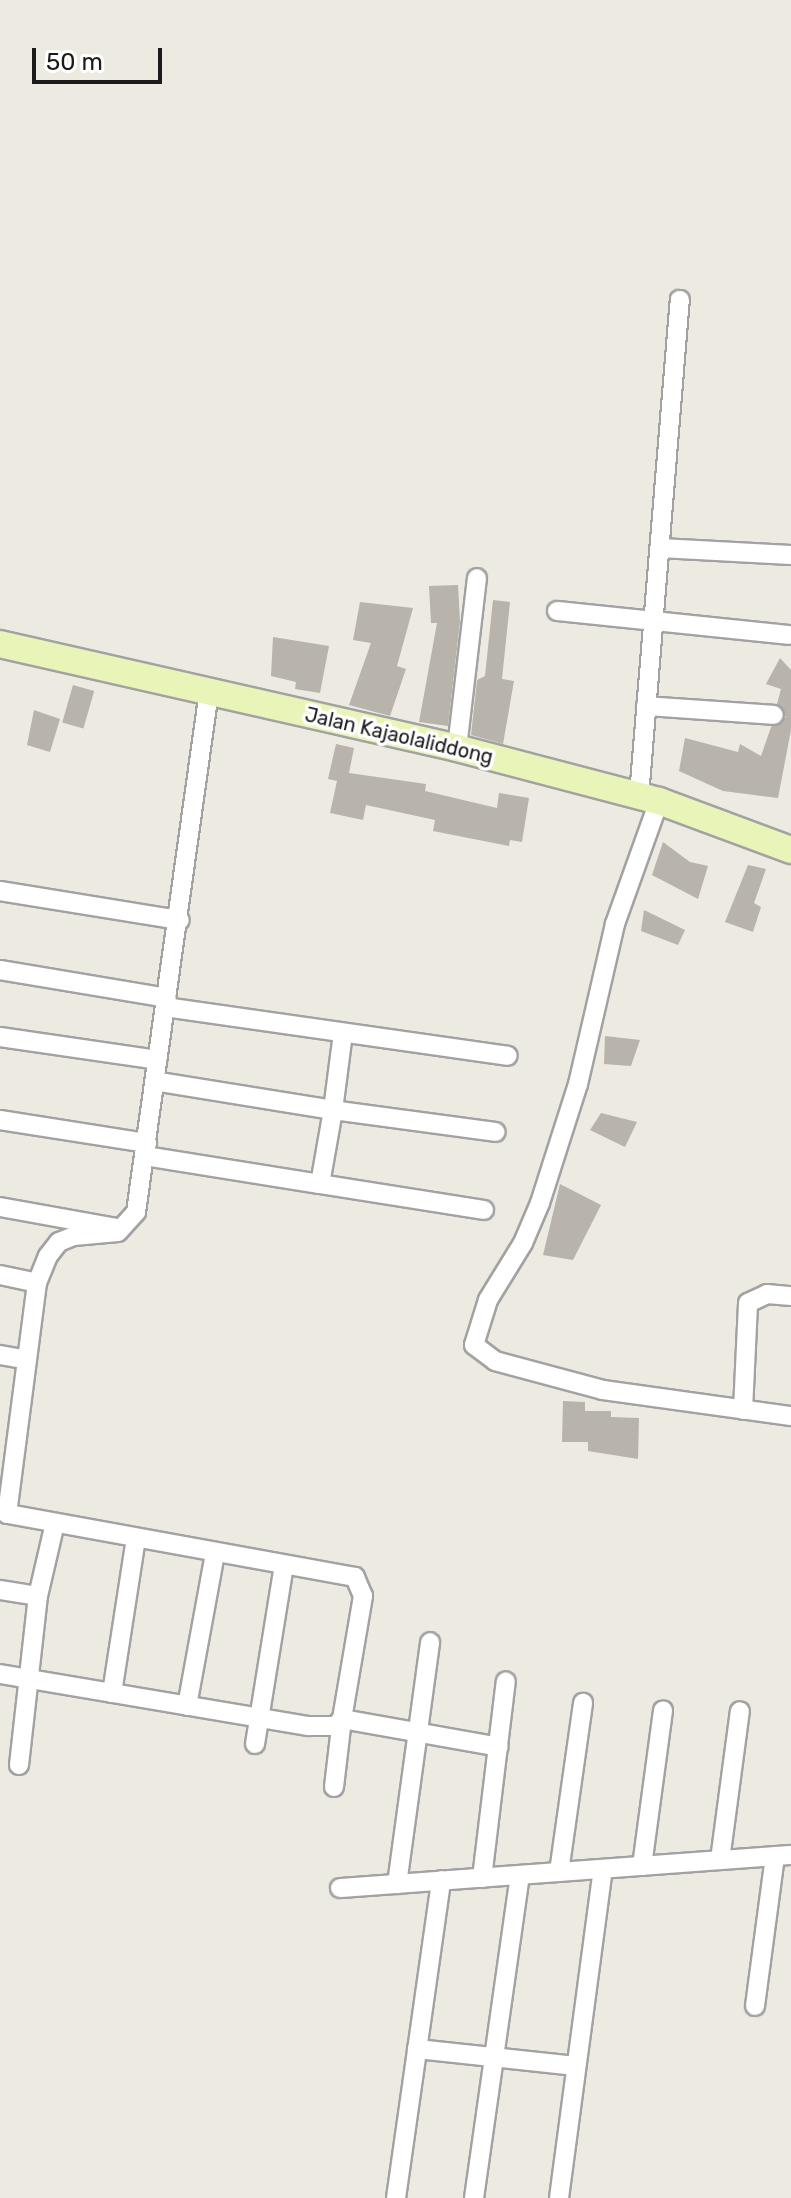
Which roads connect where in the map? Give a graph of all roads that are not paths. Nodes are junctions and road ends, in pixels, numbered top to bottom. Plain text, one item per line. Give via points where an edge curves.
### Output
1 (680, 300) dead end
2 (660, 548) junction
3 (791, 555) edge
4 (477, 578) dead end
5 (557, 611) dead end
6 (653, 622) junction
7 (789, 635) dead end
8 (0, 644) edge
9 (209, 691) junction
10 (646, 706) junction
11 (774, 715) dead end
12 (457, 748) junction
13 (649, 798) junction
14 (791, 850) edge
15 (0, 891) edge
16 (180, 920) junction
17 (0, 970) edge
18 (166, 1002) junction
19 (343, 1033) junction
20 (0, 1037) edge
21 (508, 1056) dead end
22 (157, 1060) junction
23 (154, 1081) junction
24 (333, 1110) junction
25 (0, 1120) edge
26 (496, 1132) dead end
27 (146, 1150) junction
28 (320, 1184) junction
29 (0, 1207) edge
30 (484, 1210) dead end
31 (124, 1229) junction
32 (0, 1275) edge
33 (37, 1283) junction
34 (791, 1296) edge
35 (0, 1355) edge
36 (27, 1360) junction
37 (743, 1410) junction
38 (791, 1416) edge
39 (9, 1438) edge
40 (3, 1513) edge
41 (55, 1523) junction
42 (136, 1538) junction
43 (215, 1553) junction
44 (284, 1565) junction
45 (0, 1590) edge
46 (38, 1596) junction
47 (430, 1642) dead end
48 (0, 1674) edge
49 (29, 1679) junction
50 (506, 1681) dead end
51 (112, 1693) junction
52 (583, 1703) dead end
53 (187, 1706) junction
54 (663, 1710) dead end
55 (740, 1711) dead end
56 (260, 1718) junction
57 (342, 1719) junction
58 (418, 1732) junction
59 (255, 1744) dead end
60 (499, 1747) junction
61 (19, 1765) dead end
62 (334, 1787) dead end
63 (783, 1856) edge
64 (720, 1860) junction
65 (642, 1866) junction
66 (603, 1869) junction
67 (559, 1872) junction
68 (520, 1875) junction
69 (482, 1878) junction
70 (441, 1880) junction
71 (397, 1884) junction
72 (340, 1888) dead end
73 (755, 2006) dead end
74 (417, 2049) junction
75 (494, 2056) junction
76 (576, 2066) junction
77 (396, 2198) edge
78 (474, 2198) edge
79 (559, 2198) edge

1 - 2 street
2 - 3 street
2 - 6 street
4 - 12 street
5 - 6 street
6 - 7 street
6 - 10 street
8 - 9 street, Jalan Kajaolaliddong
9 - 12 street, Jalan Kajaolaliddong
9 - 16 street
10 - 11 street
10 - 13 street
12 - 13 street, Jalan Kajaolaliddong
13 - 14 street, Jalan Kajaolaliddong
13 - 37 street via 578,1084 540,1203 488,1300 474,1345 495,1361 603,1390
15 - 16 street
16 - 18 street
17 - 18 street
18 - 19 street
18 - 22 street
19 - 21 street
19 - 24 street
20 - 22 street
22 - 23 street
23 - 24 street
23 - 27 street
24 - 26 street
24 - 28 street
25 - 27 street
27 - 28 street
27 - 31 street via 136,1212
28 - 30 street
29 - 31 street
31 - 33 street via 59,1242
32 - 33 street
33 - 36 street
34 - 37 street via 767,1294 748,1303
35 - 36 street
36 - 39 street
37 - 38 street
39 - 40 street
40 - 41 street
41 - 42 street
41 - 46 street
42 - 43 street
42 - 51 street
43 - 44 street
43 - 53 street
44 - 56 street
44 - 57 street via 355,1577 363,1596
45 - 46 street
46 - 49 street
47 - 58 street
48 - 49 street
49 - 51 street
49 - 61 street
50 - 60 street
51 - 53 street
52 - 67 street
53 - 56 street
54 - 65 street
55 - 64 street
56 - 57 street via 322,1726 335,1726
56 - 59 street
57 - 58 street
57 - 62 street
58 - 60 street
58 - 71 street
60 - 69 street
63 - 64 street
63 - 73 street
64 - 65 street
65 - 66 street
66 - 67 street
66 - 76 street
67 - 68 street
68 - 69 street
68 - 75 street
69 - 70 street
70 - 71 street
70 - 74 street
71 - 72 street
74 - 75 street
74 - 77 street
75 - 76 street
75 - 78 street
76 - 79 street

